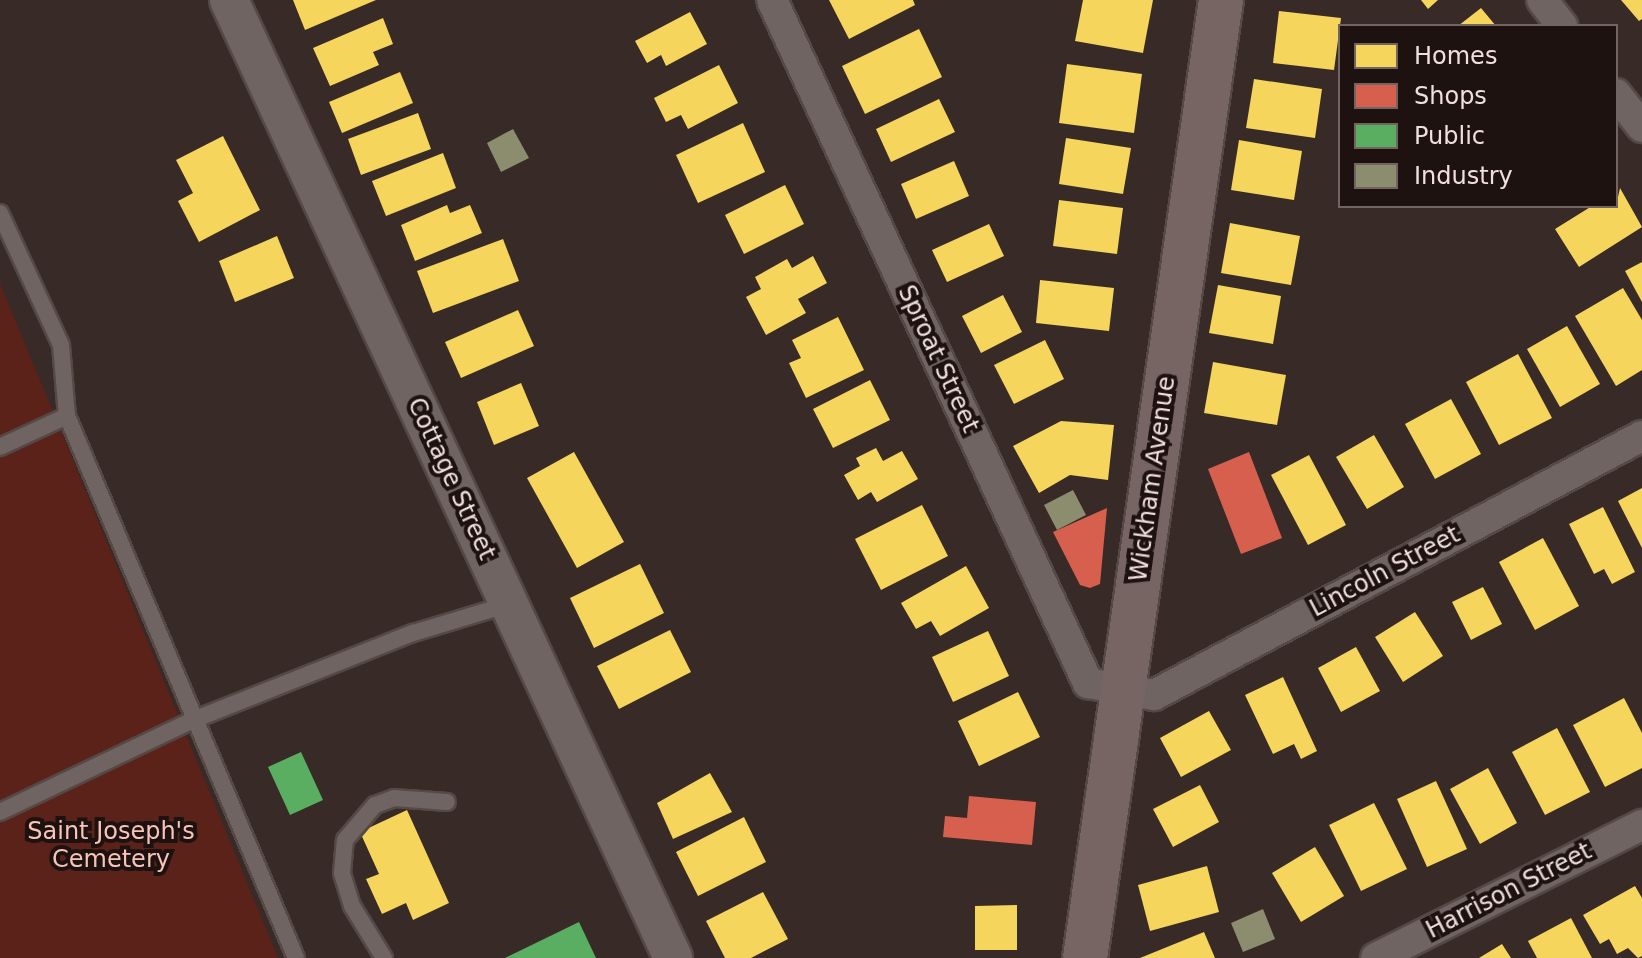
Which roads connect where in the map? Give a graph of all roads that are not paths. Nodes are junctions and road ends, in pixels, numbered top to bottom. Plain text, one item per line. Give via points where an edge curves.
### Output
1 (229, 0) edge
2 (772, 0) edge
3 (1221, 0) edge
4 (1542, 0) edge
5 (1560, 24) edge
6 (1618, 97) edge
7 (1642, 127) edge
8 (0, 213) edge
9 (67, 416) junction
10 (1642, 436) edge
11 (0, 447) edge
12 (509, 604) junction
13 (1125, 694) junction
14 (193, 720) junction
15 (447, 802) dead end
16 (0, 812) edge
17 (1642, 825) edge
18 (296, 958) edge
19 (384, 958) edge
20 (673, 958) edge
21 (1085, 958) edge
22 (1376, 958) edge

1 - 12 street, Cottage Street
2 - 13 street, Sproat Street via 1088,683
3 - 13 main road, Wickham Avenue
4 - 5 street
6 - 7 street
8 - 9 lane via 61,345
9 - 11 lane
9 - 14 lane
10 - 13 street, Lincoln Street via 1154,695
12 - 14 lane via 413,633
12 - 20 street, Cottage Street
13 - 21 main road, Wickham Avenue
14 - 16 lane
14 - 18 lane
15 - 19 lane via 394,798 375,805 345,840 342,873 352,906
17 - 22 street, Harrison Street

